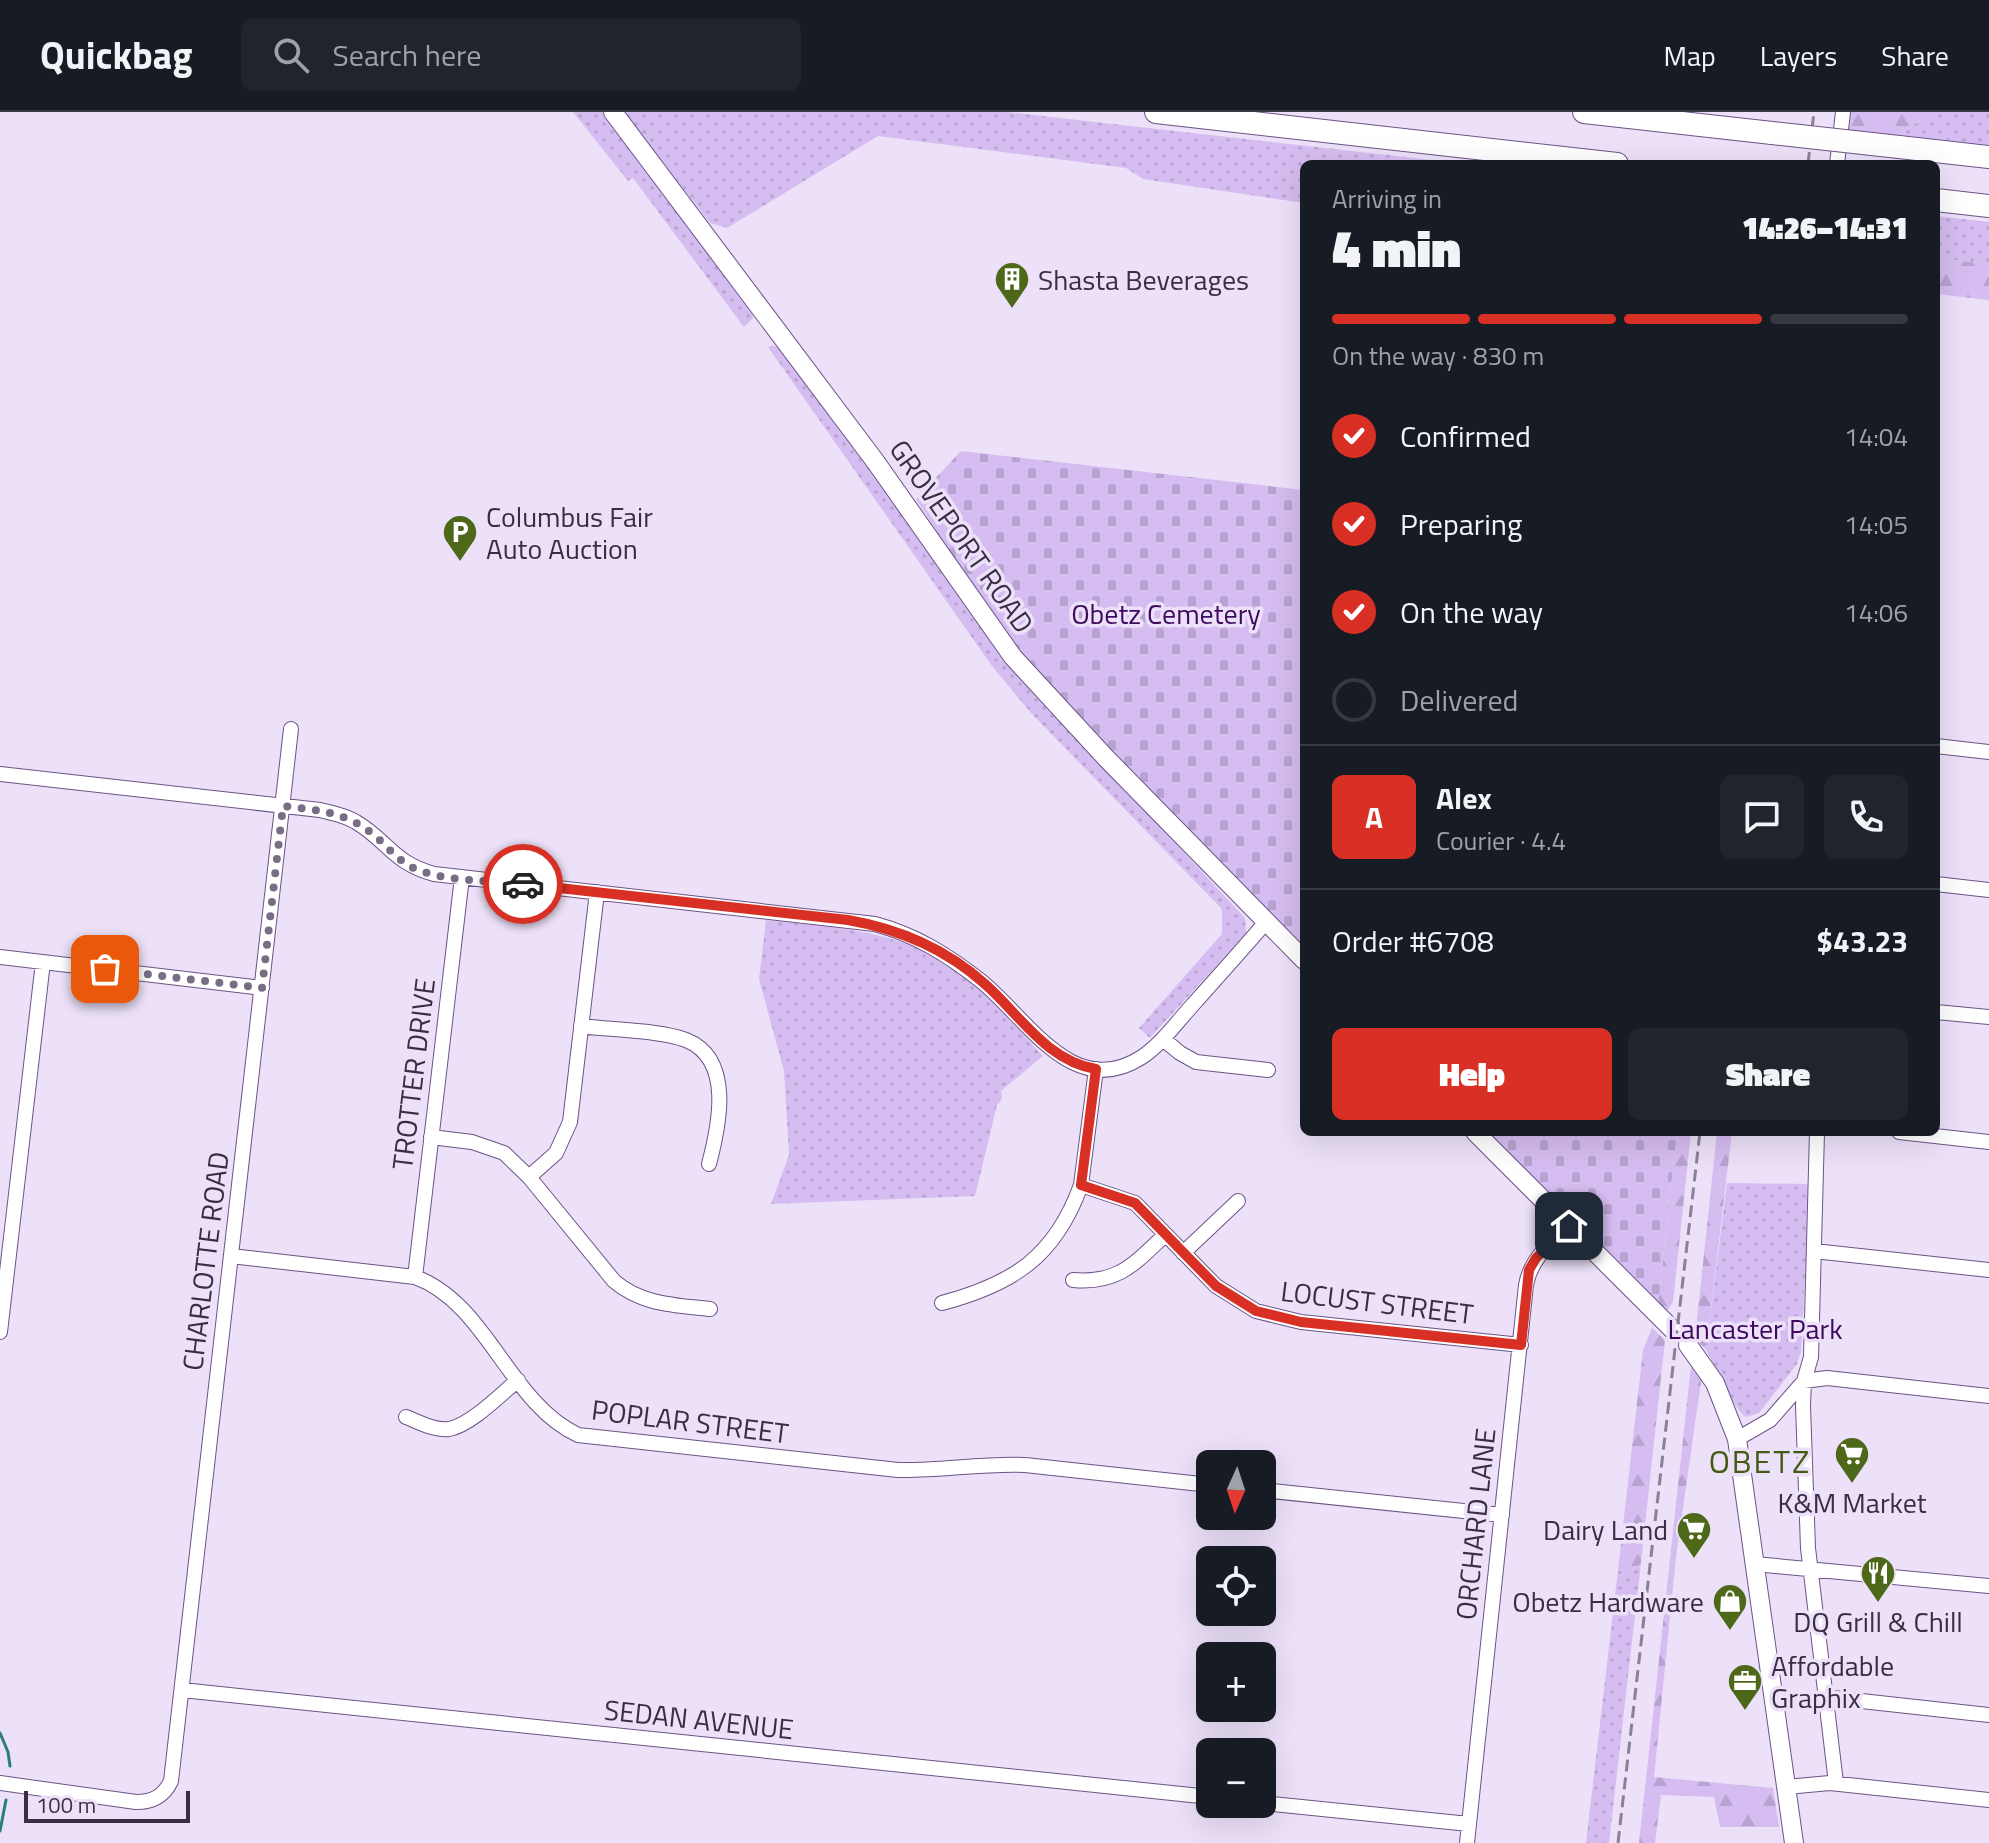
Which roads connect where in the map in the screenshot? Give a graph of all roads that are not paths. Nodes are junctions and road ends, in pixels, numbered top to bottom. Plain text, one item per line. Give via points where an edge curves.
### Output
1 (613, 112) edge
2 (1156, 112) edge
3 (1584, 112) edge
4 (1843, 112) edge
5 (1989, 157) edge
6 (1582, 160) edge
7 (1837, 160) edge
8 (1940, 200) edge
9 (1989, 206) edge
10 (291, 729) dead end
11 (1940, 746) edge
12 (1989, 752) edge
13 (0, 774) edge
14 (283, 806) junction
15 (462, 877) junction
16 (1940, 884) edge
17 (1989, 890) edge
18 (597, 892) junction
19 (1266, 922) junction
20 (1300, 956) edge
21 (0, 957) edge
22 (43, 962) junction
23 (262, 988) junction
24 (1940, 1012) edge
25 (1989, 1017) edge
26 (581, 1026) junction
27 (1163, 1039) junction
28 (1096, 1069) junction
29 (1268, 1070) dead end
30 (1479, 1136) edge
31 (1817, 1136) edge
32 (1935, 1136) edge
33 (431, 1137) junction
34 (1989, 1142) edge
35 (709, 1164) dead end
36 (529, 1177) junction
37 (1081, 1185) junction
38 (1238, 1201) dead end
39 (1569, 1226) junction
40 (1165, 1235) junction
41 (1814, 1251) junction
42 (1183, 1253) junction
43 (231, 1256) junction
44 (1989, 1270) edge
45 (415, 1277) junction
46 (1073, 1280) dead end
47 (942, 1303) dead end
48 (710, 1309) dead end
49 (1674, 1331) dead end
50 (0, 1332) edge
51 (1521, 1345) junction
52 (1688, 1345) dead end
53 (518, 1380) junction
54 (1804, 1381) junction
55 (1989, 1396) edge
56 (406, 1417) dead end
57 (1737, 1439) junction
58 (1196, 1484) edge
59 (1276, 1491) edge
60 (1502, 1515) junction
61 (1755, 1564) junction
62 (1810, 1568) junction
63 (1989, 1586) edge
64 (182, 1690) junction
65 (1825, 1697) junction
66 (1989, 1715) edge
67 (0, 1783) edge
68 (1836, 1783) junction
69 (1786, 1787) junction
70 (1196, 1796) edge
71 (1989, 1800) edge
72 (1276, 1804) edge
73 (1469, 1824) junction
74 (1467, 1843) edge
75 (1794, 1843) edge

1 - 19 main road, GROVEPORT ROAD via 875,461 1013,657
2 - 6 highway
3 - 5 highway, bridge
4 - 7 street
8 - 9 highway
10 - 14 street, CHARLOTTE ROAD
11 - 12 street
13 - 14 street
14 - 15 street via 341,815 405,863
14 - 23 street, CHARLOTTE ROAD
15 - 18 street
15 - 33 street, TROTTER DRIVE
16 - 17 street
18 - 26 street
18 - 28 street via 848,920 900,931 959,963 1060,1056
19 - 20 main road, GROVEPORT ROAD
19 - 27 street
21 - 22 street
22 - 23 street
22 - 50 street
23 - 43 street, CHARLOTTE ROAD
24 - 25 street
26 - 35 street via 673,1036 704,1052 718,1083 718,1129
26 - 36 street via 567,1133 556,1153
27 - 28 street via 1127,1065
27 - 29 street via 1196,1062
28 - 37 street
30 - 39 main road
31 - 41 street
32 - 34 street
33 - 36 street via 496,1149
33 - 45 street, TROTTER DRIVE
36 - 48 street via 625,1290 649,1302
37 - 40 street, LOCUST STREET via 1135,1203
37 - 47 street via 1057,1234 1032,1261 999,1285
38 - 42 street
39 - 49 main road
39 - 51 street, ORCHARD LANE via 1529,1270
40 - 42 street, LOCUST STREET
40 - 46 street via 1119,1274 1105,1280
41 - 44 street
41 - 54 street via 1811,1363
42 - 51 street, LOCUST STREET via 1235,1300 1279,1318
43 - 45 street, POPLAR STREET
43 - 64 street, CHARLOTTE ROAD
45 - 53 street, POPLAR STREET via 449,1296
51 - 60 street, ORCHARD LANE
52 - 57 main road via 1715,1383
53 - 56 street via 448,1429
53 - 58 street, POPLAR STREET via 565,1429 591,1438 898,1470 1015,1465
54 - 55 street via 1827,1378
54 - 57 street via 1770,1420
54 - 62 street
57 - 61 main road
59 - 60 street
60 - 73 street, ORCHARD LANE
61 - 62 street
61 - 69 main road
62 - 63 street
62 - 65 street
64 - 67 street, CHARLOTTE ROAD via 171,1781 149,1801
64 - 70 street, SEDAN AVENUE
65 - 66 street
65 - 68 street
68 - 69 street
68 - 71 street
69 - 75 main road
72 - 73 street
73 - 74 street, ORCHARD LANE

